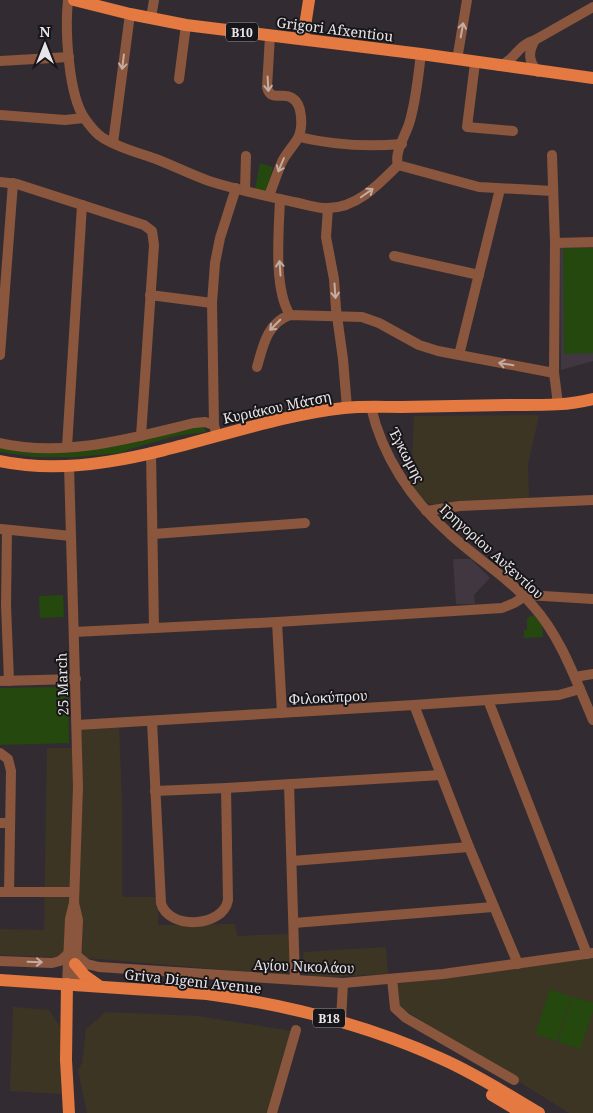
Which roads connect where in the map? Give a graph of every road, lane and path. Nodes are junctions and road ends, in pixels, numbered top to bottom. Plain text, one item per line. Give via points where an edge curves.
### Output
1 (68, 0) edge
2 (74, 0) edge
3 (154, 0) edge
4 (309, 0) edge
5 (467, 0) edge
6 (90, 2) edge
7 (593, 7) edge
8 (130, 14) junction
9 (151, 18) junction
10 (186, 25) junction
11 (270, 36) junction
12 (303, 39) junction
13 (536, 40) junction
14 (421, 54) junction
15 (69, 57) junction
16 (456, 60) junction
17 (0, 61) edge
18 (475, 62) junction
19 (499, 66) junction
20 (538, 72) junction
21 (593, 78) edge
22 (179, 79) dead end
23 (0, 115) edge
24 (84, 118) junction
25 (513, 130) dead end
26 (299, 137) junction
27 (114, 143) junction
28 (402, 144) junction
29 (552, 155) dead end
30 (246, 156) dead end
31 (398, 166) junction
32 (0, 182) edge
33 (13, 183) junction
34 (240, 189) junction
35 (500, 189) junction
36 (553, 191) junction
37 (275, 198) junction
38 (82, 205) junction
39 (328, 208) junction
40 (593, 242) edge
41 (555, 243) junction
42 (394, 256) dead end
43 (480, 275) junction
44 (150, 295) junction
45 (212, 303) junction
46 (290, 315) junction
47 (338, 316) junction
48 (0, 355) edge
49 (459, 355) junction
50 (257, 367) dead end
51 (554, 372) junction
52 (593, 399) edge
53 (558, 404) junction
54 (371, 407) junction
55 (347, 408) junction
56 (215, 430) junction
57 (141, 436) junction
58 (0, 444) edge
59 (67, 447) junction
60 (151, 452) junction
61 (0, 461) edge
62 (69, 466) junction
63 (593, 500) edge
64 (426, 511) junction
65 (305, 523) dead end
66 (3, 529) edge
67 (153, 534) junction
68 (71, 536) junction
69 (524, 596) junction
70 (593, 599) edge
71 (3, 605) edge
72 (277, 622) junction
73 (154, 628) junction
74 (74, 632) junction
75 (593, 674) edge
76 (575, 677) junction
77 (76, 679) junction
78 (4, 681) edge
79 (580, 689) junction
80 (488, 700) junction
81 (414, 705) junction
82 (282, 713) junction
83 (593, 720) edge
84 (152, 721) junction
85 (77, 725) junction
86 (0, 754) edge
87 (441, 775) junction
88 (289, 784) junction
89 (226, 788) junction
90 (155, 791) junction
91 (5, 823) edge
92 (469, 847) junction
93 (292, 861) junction
94 (5, 892) edge
95 (74, 897) junction
96 (493, 907) junction
97 (294, 923) junction
98 (590, 953) edge
99 (73, 958) junction
100 (0, 961) edge
101 (518, 964) junction
102 (392, 979) junction
103 (0, 980) edge
104 (295, 980) junction
105 (343, 983) junction
106 (100, 986) junction
107 (0, 989) edge
108 (71, 989) junction
109 (341, 1021) junction
110 (296, 1030) dead end
111 (514, 1080) dead end
112 (70, 1113) edge
113 (77, 1113) edge
114 (272, 1113) edge
115 (522, 1113) edge
116 (539, 1113) edge

1 - 15 street
2 - 6 main road, Grigori Afxentiou / B10
3 - 9 street
4 - 12 main road
16 -> 5 street
6 - 8 main road, Grigori Afxentiou / B10
7 - 13 street
8 - 9 main road, Grigori Afxentiou / B10
8 -> 27 street
9 - 10 main road, Grigori Afxentiou / B10
10 - 11 main road, Grigori Afxentiou / B10
10 - 22 street
11 - 12 main road, Grigori Afxentiou / B10
11 -> 26 street via 268,90 271,95 289,96 298,103
12 - 14 main road, Grigori Afxentiou / B10
13 - 19 street via 520,47 508,62
13 - 20 street via 530,48 530,59
14 - 16 main road, Grigori Afxentiou / B10
14 - 28 street via 413,109
15 - 17 street
15 - 24 street via 75,97
16 - 18 main road, Grigori Afxentiou / B10
18 - 19 main road, Grigori Afxentiou / B10
18 - 25 street via 467,127
19 - 20 main road, Grigori Afxentiou / B10
20 - 21 main road, Grigori Afxentiou / B10
23 - 24 street via 65,120
24 - 27 street via 102,137
26 - 28 street via 350,145
26 -> 37 street via 282,163
27 - 34 street via 208,180
28 - 31 street via 397,157
29 - 36 street
30 - 34 street
31 - 35 street
39 -> 31 street via 366,194
32 - 33 street
33 - 38 street
33 - 48 street
34 - 37 street
34 - 45 street via 217,251
35 - 36 street
35 - 43 street
36 - 41 street
37 - 39 street
46 -> 37 street via 280,279
38 - 44 street via 152,230
38 - 59 street
39 -> 47 street via 326,237
40 - 41 street
41 - 51 street
42 - 43 street
43 - 49 street
44 - 45 street
44 - 57 street
45 - 56 street
46 - 47 street
46 -> 50 street via 266,334
47 - 49 street via 372,320 419,345
47 - 55 street
51 -> 49 street
51 - 53 street
52 - 53 main road, Κυριάκου Μάτση
53 - 54 main road, Κυριάκου Μάτση
54 - 55 main road, Κυριάκου Μάτση
54 - 64 street, Έγκωμης via 391,460
55 - 56 main road, Κυριάκου Μάτση
56 - 57 street via 206,422
56 - 60 main road, Κυριάκου Μάτση
57 - 59 street
58 - 59 street via 28,448
60 - 62 main road, Κυριάκου Μάτση
60 - 67 street
61 - 62 main road, Κυριάκου Μάτση
62 - 68 street, 25 March
63 - 64 street via 460,506
64 - 69 street, Γρηγορίου Αυξεντίου
65 - 67 street
66 - 68 street
66 - 71 street
67 - 73 street
68 - 74 street, 25 March
69 - 70 street
69 - 72 street via 502,608
69 - 76 street, Γρηγορίου Αυξεντίου via 547,625
71 - 78 street
72 - 73 street
72 - 82 street
73 - 74 street
74 - 77 street, 25 March
75 - 76 street
76 - 79 street, Γρηγορίου Αυξεντίου
77 - 78 street
77 - 85 street, 25 March
79 - 80 street, Φιλοκύπρου via 566,694
79 - 83 street, Γρηγορίου Αυξεντίου
80 - 81 street, Φιλοκύπρου
80 - 98 street
81 - 82 street, Φιλοκύπρου
81 - 87 street
82 - 84 street, Φιλοκύπρου
84 - 85 street, Φιλοκύπρου
84 - 90 street
85 - 95 street, 25 March via 78,825
86 - 91 street via 8,759 10,767
87 - 88 street
87 - 92 street
88 - 89 street
88 - 93 street
89 - 90 street
89 - 90 street via 228,903 219,915 203,921 178,920 169,916 162,906
91 - 94 street
92 - 93 street
92 - 96 street
93 - 97 street
94 - 95 street
95 - 99 street, 25 March via 78,920
96 - 97 street
96 - 101 street
97 - 104 street
98 - 101 street, Αγίου Νικολάου
100 -> 99 street via 52,963
99 - 104 street, Αγίου Νικολάου via 98,967
99 - 106 main road via 85,976
99 - 108 street, 25 March
101 - 102 street, Αγίου Νικολάου
102 - 105 street, Αγίου Νικολάου
102 - 111 street via 395,1008 406,1018
103 - 108 main road, Griva Digeni Avenue / B18
104 - 105 street, Αγίου Νικολάου
105 - 109 street
106 - 108 main road, Griva Digeni Avenue / B18
106 - 109 main road, Griva Digeni Avenue / B18 via 207,994
107 - 108 main road, Griva Digeni Avenue / B18
108 - 112 main road via 66,1078
108 - 113 main road
108 - 115 main road, Griva Digeni Avenue / B18 via 206,1001 338,1028 440,1068
109 - 116 main road, Griva Digeni Avenue / B18 via 442,1059
110 - 114 street

